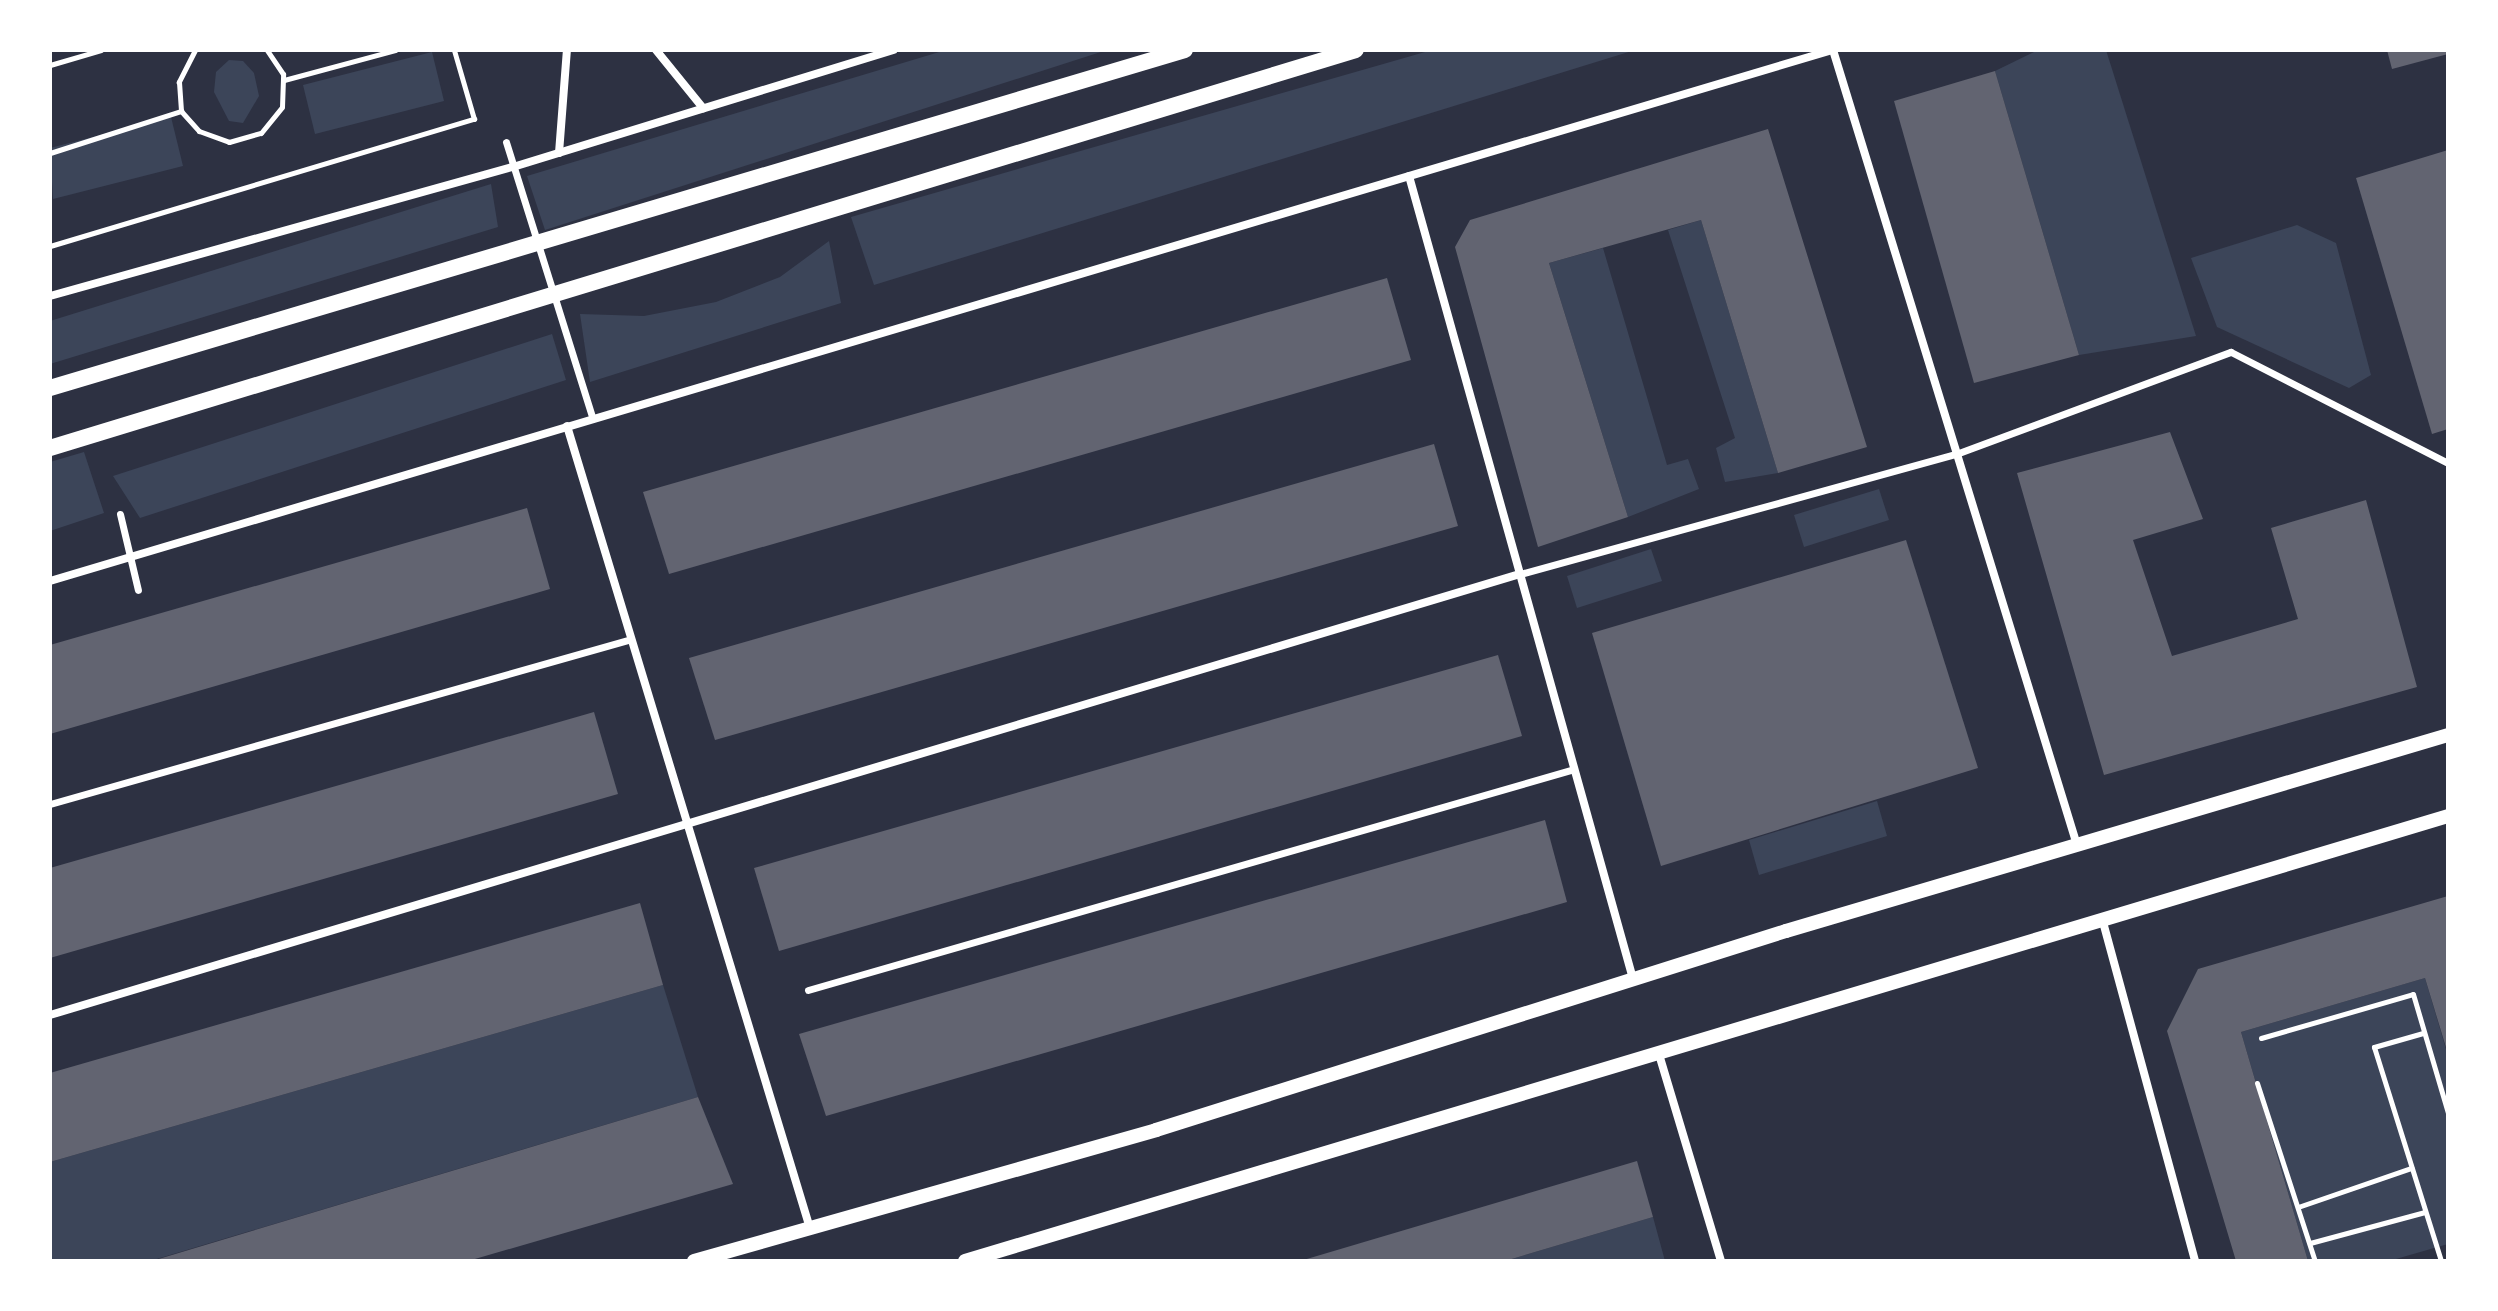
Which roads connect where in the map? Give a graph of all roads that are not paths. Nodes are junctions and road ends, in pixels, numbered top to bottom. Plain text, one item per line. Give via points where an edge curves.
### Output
1 (656, 50) edge
2 (893, 50) edge
3 (1185, 50) edge
4 (1356, 50) edge
5 (1832, 50) edge
6 (564, 51) edge
7 (703, 108) junction
8 (506, 142) dead end
9 (559, 153) junction
10 (513, 167) junction
11 (1409, 176) junction
12 (537, 243) junction
13 (553, 295) junction
14 (50, 296) edge
15 (50, 388) edge
16 (593, 419) junction
17 (567, 426) junction
18 (50, 448) edge
19 (1956, 454) junction
20 (2448, 463) edge
21 (120, 514) dead end
22 (130, 557) junction
23 (1520, 574) junction
24 (50, 581) edge
25 (138, 590) dead end
26 (631, 639) junction
27 (2448, 735) edge
28 (1574, 769) junction
29 (50, 804) edge
30 (2448, 816) edge
31 (687, 824) junction
32 (2077, 845) junction
33 (2103, 922) junction
34 (1633, 979) junction
35 (808, 990) dead end
36 (50, 1015) edge
37 (1658, 1051) junction
38 (809, 1225) junction
39 (694, 1261) edge
40 (965, 1261) edge
41 (1721, 1261) edge
42 (2195, 1261) edge

1 - 7 street
2 - 7 street
3 - 12 main road
4 - 13 main road
5 - 11 street
5 - 19 street
6 - 9 street
7 - 9 street
8 - 10 street
9 - 10 street
10 - 12 street
10 - 14 street
11 - 16 street
11 - 23 street
12 - 13 street
12 - 15 main road
13 - 16 street
13 - 18 main road
16 - 17 street
17 - 22 street
17 - 26 street
19 - 20 street via 2231,352
19 - 23 street
19 - 32 street
21 - 22 street
22 - 24 street
22 - 25 street
23 - 28 street
23 - 31 street
26 - 29 street
26 - 31 street
27 - 32 street
28 - 34 street
28 - 35 street
30 - 33 street
31 - 36 street
31 - 38 street
32 - 34 street
33 - 37 street
33 - 42 street
34 - 38 street via 1156,1130
37 - 40 street
37 - 41 street
38 - 39 street

